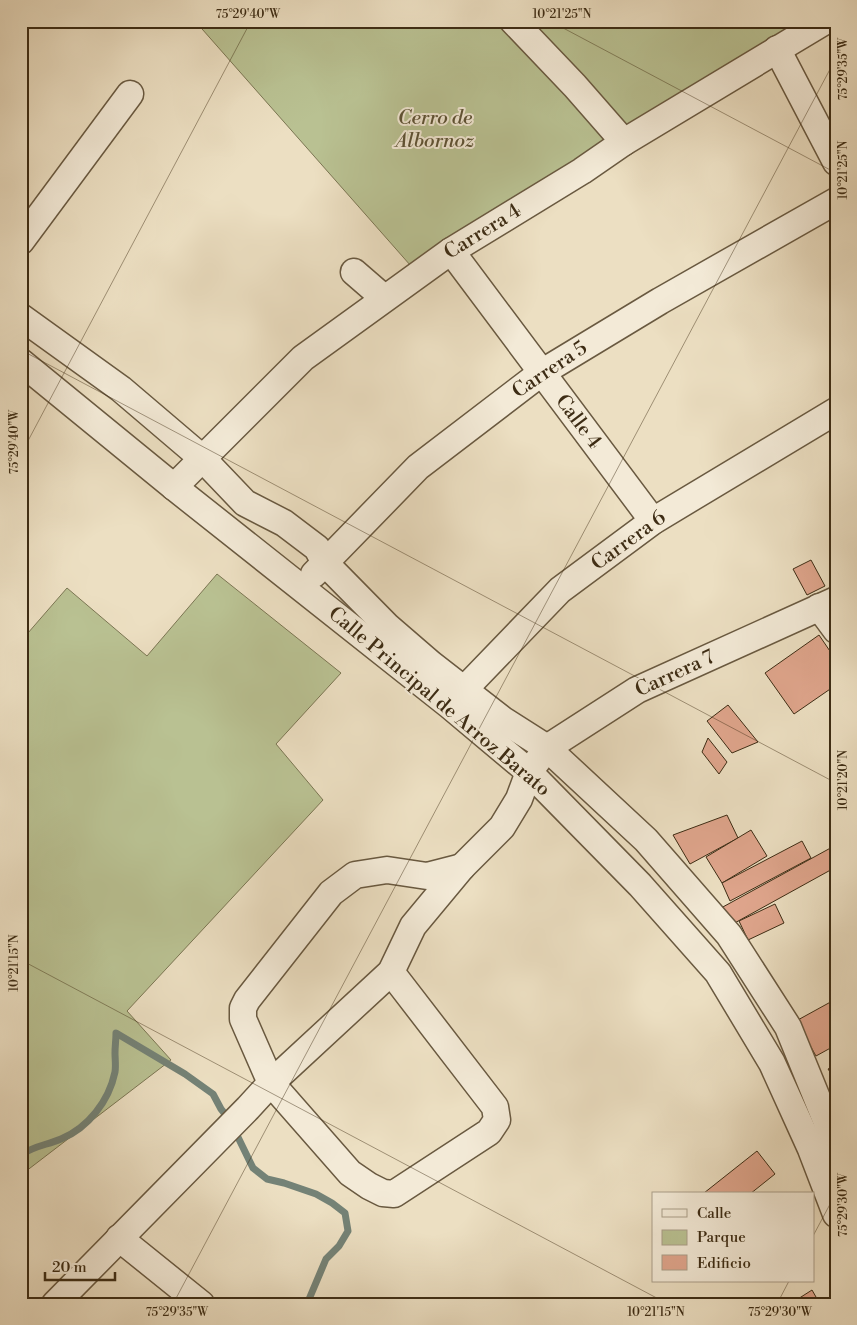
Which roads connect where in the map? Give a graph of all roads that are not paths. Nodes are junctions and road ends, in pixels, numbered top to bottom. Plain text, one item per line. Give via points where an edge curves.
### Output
1 (513, 21) edge
2 (825, 21) edge
3 (777, 49) junction
4 (130, 94) dead end
5 (624, 142) junction
6 (836, 162) edge
7 (836, 201) edge
8 (21, 241) edge
9 (451, 251) junction
10 (354, 272) dead end
11 (384, 298) junction
12 (21, 317) edge
13 (21, 362) edge
14 (541, 373) junction
15 (836, 411) edge
16 (202, 458) junction
17 (174, 487) junction
18 (652, 521) junction
19 (325, 563) junction
20 (301, 588) junction
21 (828, 604) edge
22 (836, 630) edge
23 (456, 697) junction
24 (547, 748) junction
25 (530, 772) junction
26 (462, 867) junction
27 (391, 972) junction
28 (271, 1083) junction
29 (828, 1144) edge
30 (836, 1214) edge
31 (119, 1238) junction
32 (55, 1304) edge
33 (202, 1304) edge

1 - 5 street
2 - 3 street, Carrera 4
3 - 5 street, Carrera 4
3 - 6 street
4 - 8 street
5 - 9 street, Carrera 4
7 - 14 street, Carrera 5
9 - 11 street, Carrera 4
9 - 14 street, Calle 4
10 - 11 street
11 - 16 street, Carrera 4 via 303,358
12 - 16 street via 121,389
13 - 17 street, Calle Principal de Arroz Barato
14 - 18 street, Calle 4
14 - 19 street, Carrera 5 via 418,467
15 - 18 street, Carrera 6
16 - 17 street, Carrera 4
16 - 19 street via 245,502 284,523 317,548
17 - 20 street, Calle Principal de Arroz Barato
18 - 23 street, Carrera 6 via 560,590
19 - 20 street, Carrera 5
19 - 23 street via 430,664
20 - 23 street, Calle Principal de Arroz Barato
21 - 22 street
21 - 24 street, Carrera 7 via 637,690
23 - 24 street
23 - 25 street, Calle Principal de Arroz Barato
24 - 25 street, Carrera 7
24 - 29 street via 646,840 729,935 788,1027 826,1120
25 - 26 street, Carrera 7 via 502,828
25 - 29 street, Calle Principal de Arroz Barato via 640,885 718,973 772,1063
26 - 27 street, Carrera 7 via 414,926
26 - 28 street via 427,876 387,870 355,875 331,893 243,1008 243,1019
27 - 28 street
27 - 28 street via 495,1107 497,1120 489,1132 394,1194 383,1193 350,1173
28 - 31 street
29 - 30 street, Calle Principal de Arroz Barato
31 - 32 street
31 - 33 street

